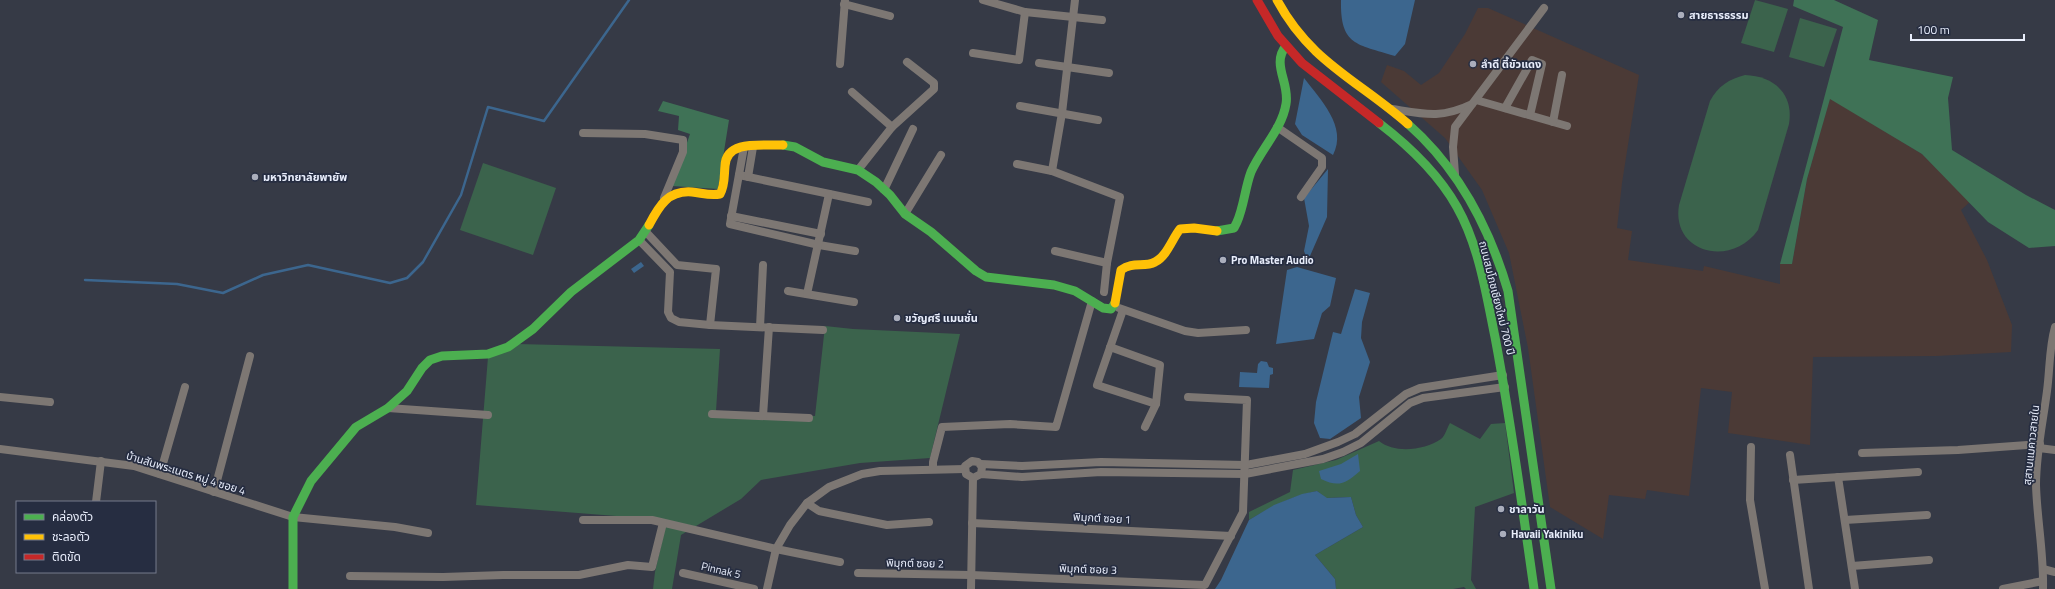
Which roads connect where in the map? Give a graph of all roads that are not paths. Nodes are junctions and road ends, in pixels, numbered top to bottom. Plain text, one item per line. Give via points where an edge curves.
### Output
1 (983, 0) edge
2 (1075, 0) edge
3 (1257, 0) edge
4 (1277, 0) edge
5 (845, 2) edge
6 (1544, 8) dead end
7 (1025, 12) junction
8 (890, 16) dead end
9 (1074, 16) junction
10 (1102, 20) dead end
11 (1286, 46) junction
12 (972, 53) dead end
13 (907, 62) dead end
14 (1039, 63) dead end
15 (840, 64) dead end
16 (1067, 66) junction
17 (1109, 73) dead end
18 (1562, 75) dead end
19 (852, 92) dead end
20 (1474, 102) junction
21 (1020, 106) dead end
22 (1505, 108) junction
23 (1389, 109) junction
24 (1062, 113) junction
25 (1530, 115) junction
26 (1098, 120) dead end
27 (1553, 122) junction
28 (1567, 126) dead end
29 (892, 127) junction
30 (1277, 127) junction
31 (913, 129) dead end
32 (584, 133) dead end
33 (749, 147) junction
34 (941, 155) dead end
35 (1017, 164) dead end
36 (858, 170) junction
37 (1052, 171) junction
38 (1455, 174) junction
39 (739, 175) junction
40 (748, 177) junction
41 (884, 190) junction
42 (829, 194) junction
43 (1301, 197) dead end
44 (664, 198) junction
45 (868, 202) dead end
46 (905, 214) junction
47 (731, 216) junction
48 (646, 232) junction
49 (821, 234) junction
50 (639, 240) junction
51 (819, 246) junction
52 (855, 251) dead end
53 (1055, 251) dead end
54 (1107, 263) junction
55 (763, 265) dead end
56 (788, 291) dead end
57 (1104, 292) dead end
58 (807, 294) junction
59 (1092, 301) junction
60 (854, 302) dead end
61 (1119, 308) junction
62 (710, 325) junction
63 (760, 327) junction
64 (769, 327) junction
65 (2055, 327) edge
66 (823, 330) dead end
67 (1246, 330) dead end
68 (1110, 347) junction
69 (250, 356) dead end
70 (1503, 375) junction
71 (185, 387) dead end
72 (1505, 387) junction
73 (0, 397) edge
74 (1188, 397) dead end
75 (50, 402) dead end
76 (1156, 404) junction
77 (388, 408) junction
78 (1383, 412) junction
79 (712, 414) dead end
80 (488, 415) dead end
81 (763, 416) junction
82 (809, 418) dead end
83 (1389, 420) junction
84 (1145, 428) dead end
85 (2039, 446) junction
86 (1751, 447) dead end
87 (0, 449) edge
88 (2055, 450) edge
89 (1862, 453) dead end
90 (1790, 455) dead end
91 (101, 461) junction
92 (1154, 463) junction
93 (981, 464) junction
94 (1067, 464) junction
95 (1246, 465) junction
96 (933, 469) junction
97 (965, 469) junction
98 (1918, 472) dead end
99 (1154, 473) junction
100 (160, 474) junction
101 (1067, 474) junction
102 (1245, 474) junction
103 (977, 476) junction
104 (1838, 477) junction
105 (1793, 480) junction
106 (214, 492) junction
107 (96, 501) edge
108 (807, 503) junction
109 (1927, 515) dead end
110 (293, 517) junction
111 (583, 520) dead end
112 (1845, 520) junction
113 (929, 522) dead end
114 (663, 523) junction
115 (972, 523) junction
116 (428, 533) dead end
117 (1230, 536) junction
118 (776, 549) junction
119 (1929, 560) dead end
120 (840, 562) dead end
121 (1852, 566) junction
122 (2043, 570) junction
123 (2055, 572) edge
124 (683, 573) dead end
125 (858, 573) dead end
126 (971, 575) junction
127 (350, 576) dead end
128 (2043, 585) edge
129 (293, 589) edge
130 (754, 589) edge
131 (768, 589) edge
132 (971, 589) edge
133 (1534, 589) edge
134 (1551, 589) edge
135 (1764, 589) edge
136 (1809, 589) edge
137 (1855, 589) edge
138 (2003, 589) edge

1 - 7 street
2 - 9 street
3 - 11 street, ถนนสมโภชเชียงใหม่ 700 ปี
4 - 23 street, ถนนสมโภชเชียงใหม่ 700 ปี via 1298,34 1313,50 1334,69
5 - 8 street
5 - 15 street
6 - 20 street
7 - 9 street
7 - 12 street via 1019,60
9 - 10 street
9 - 16 street
11 - 30 street via 1280,51 1278,58 1287,98 1283,116
11 - 70 street, ถนนสมโภชเชียงใหม่ 700 ปี via 1315,74 1391,131 1446,189 1460,213 1475,250
13 - 29 street via 935,84 934,89
14 - 16 street
16 - 17 street
16 - 24 street
18 - 27 street
19 - 29 street
20 - 22 street
20 - 23 street via 1454,112 1428,115
20 - 38 street via 1455,127
21 - 24 street
22 - 25 street
22 - 25 street via 1532,60 1542,64
23 - 38 street, ถนนสมโภชเชียงใหม่ 700 ปี via 1417,132
24 - 26 street
24 - 37 street
25 - 27 street
27 - 28 street
29 - 36 street
30 - 43 street via 1322,158 1322,167
30 - 61 street via 1253,169 1246,198 1234,228 1227,231 1193,227 1180,229 1158,260 1151,264 1130,264 1121,270
31 - 41 street
32 - 44 street via 645,134 684,140 683,152
33 - 36 street via 795,147 823,162
33 - 39 street
33 - 40 street
33 - 44 street via 737,147 729,153 725,160 723,189 720,194 684,192 673,193
34 - 46 street
35 - 37 street
36 - 41 street
37 - 54 street via 1120,197
38 - 134 street, ถนนสมโภชเชียงใหม่ 700 ปี via 1490,235 1508,290
39 - 40 street
39 - 47 street
40 - 42 street
41 - 46 street
42 - 45 street
42 - 49 street
44 - 48 street
46 - 59 street via 986,277 1054,285 1075,291
47 - 49 street
47 - 51 street via 730,224
48 - 50 street
48 - 62 street via 677,265 716,269
49 - 51 street
50 - 62 street via 670,272 668,312 671,318 679,322
50 - 77 street via 571,292 533,329 500,352 442,356 430,360 407,391
51 - 52 street
51 - 58 street
53 - 54 street
54 - 57 street
55 - 63 street
56 - 58 street
58 - 60 street
59 - 61 street via 1108,309
59 - 96 street via 1056,426 1010,424 942,427
61 - 67 street via 1185,331 1198,333
61 - 68 street
62 - 63 street
63 - 64 street
64 - 66 street
64 - 81 street
65 - 85 street, สุสานแมคาวสายใน via 2050,344 2048,388
68 - 76 street via 1160,366
68 - 76 street via 1097,385
69 - 106 street
70 - 72 street, ถนนสมโภชเชียงใหม่ 700 ปี
70 - 78 street via 1420,388 1406,394
71 - 100 street
72 - 83 street via 1423,398 1410,404
72 - 133 street, ถนนสมโภชเชียงใหม่ 700 ปี
73 - 75 street
74 - 95 street via 1247,400
76 - 84 street
77 - 80 street
77 - 110 street via 356,427 311,481
78 - 83 street
78 - 95 street via 1355,434 1320,450
79 - 81 street
81 - 82 street
83 - 102 street via 1361,443 1324,460
85 - 88 street
85 - 89 street
85 - 122 street, สุสานแมคาวสายใน via 2036,484
86 - 135 street via 1750,500
87 - 91 street, บ้านสันพระเนตร หมู่ 4 ซอย 4
90 - 105 street
91 - 100 street, บ้านสันพระเนตร หมู่ 4 ซอย 4 via 134,466
91 - 107 street
92 - 94 street
92 - 95 street
92 - 99 street
93 - 94 street
93 - 97 street via 972,461 966,464
93 - 103 street
94 - 101 street
95 - 102 street
96 - 97 street
96 - 108 street via 862,474 829,486
97 - 103 street via 968,476
98 - 104 street
99 - 101 street
99 - 102 street
100 - 106 street, บ้านสันพระเนตร หมู่ 4 ซอย 4
101 - 103 street
102 - 117 street via 1243,512
103 - 115 street
104 - 105 street
104 - 112 street
105 - 136 street
106 - 110 street, บ้านสันพระเนตร หมู่ 4 ซอย 4
108 - 113 street via 819,511 888,525
108 - 118 street
109 - 112 street
110 - 116 street, บ้านสันพระเนตร หมู่ 4 ซอย 4 via 387,526
110 - 129 street
111 - 114 street via 652,520
112 - 121 street
114 - 118 street
114 - 127 street via 652,567 628,565 579,575
115 - 117 street, พิมุกต์ ซอย 1
115 - 126 street
117 - 126 street, พิมุกต์ ซอย 3 via 1205,585
118 - 120 street
118 - 131 street
119 - 121 street
121 - 137 street
122 - 123 street
122 - 128 street, สุสานแมคาวสายใน
124 - 130 street, Pinnak 5
125 - 126 street, พิมุกต์ ซอย 2
126 - 132 street
128 - 138 street

